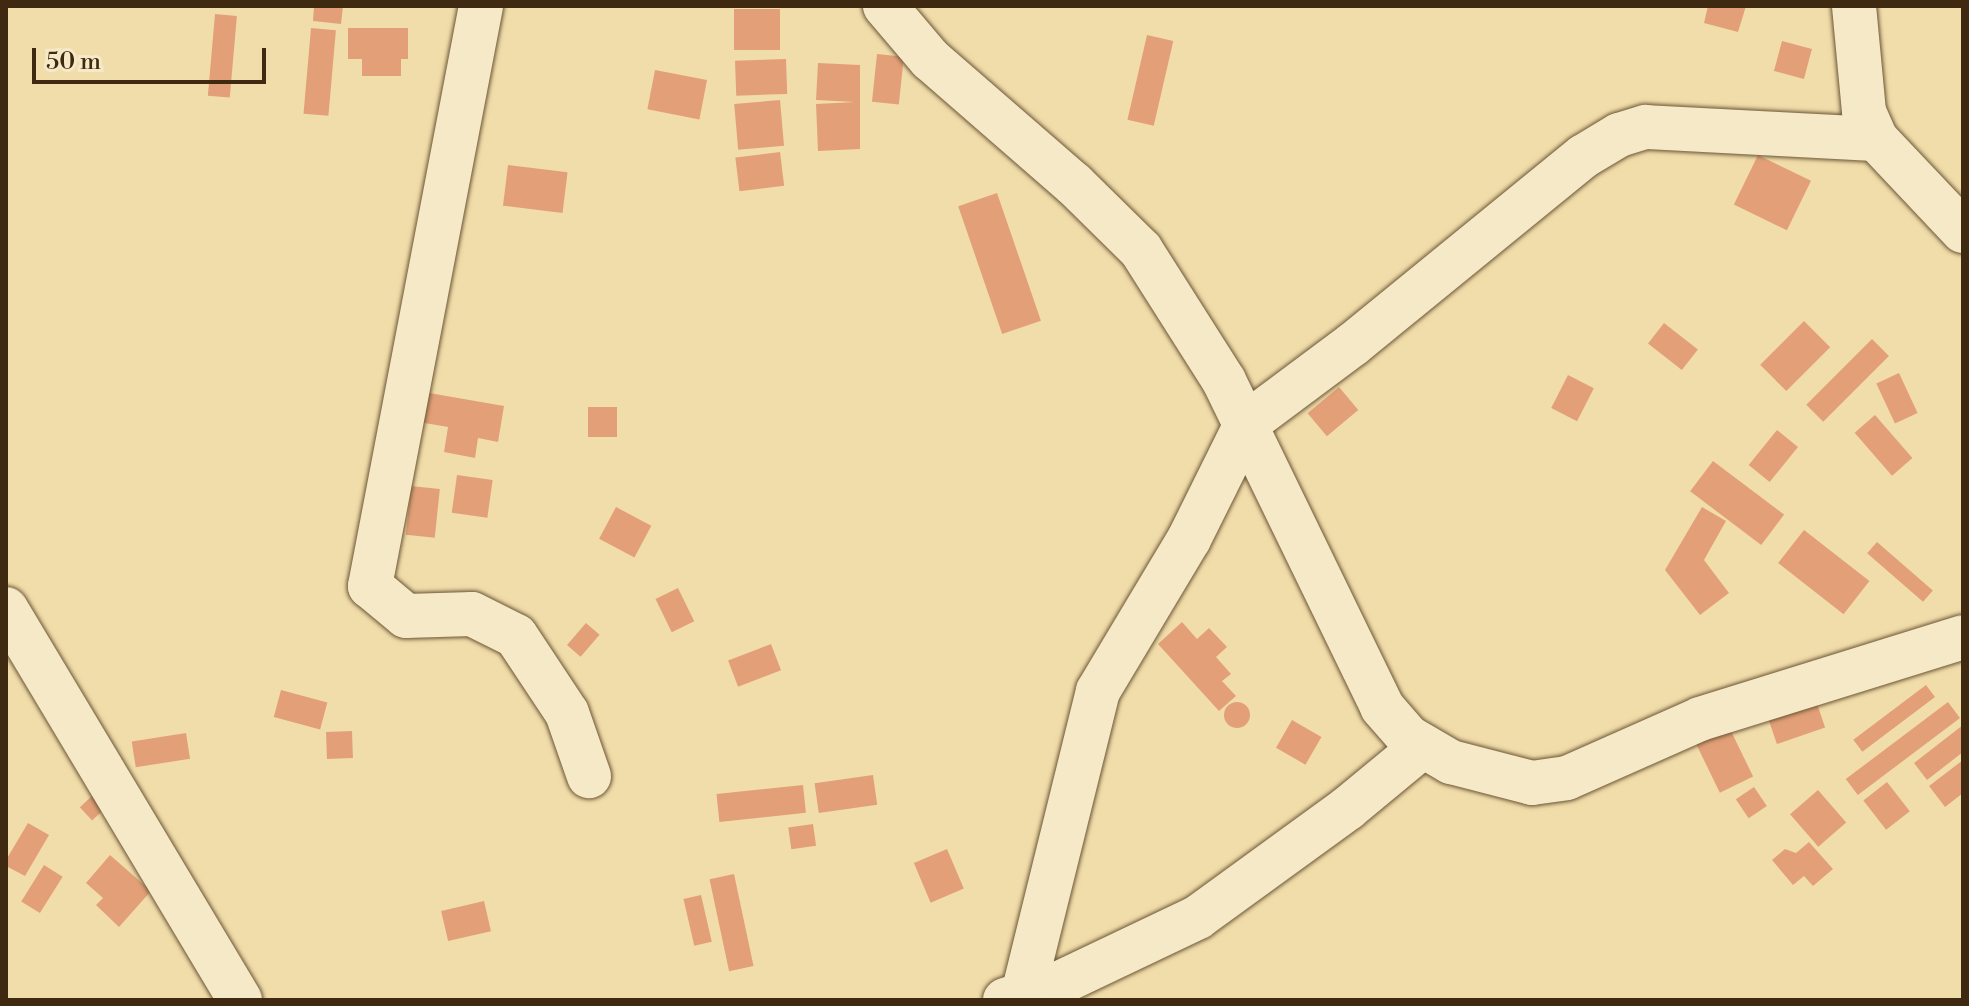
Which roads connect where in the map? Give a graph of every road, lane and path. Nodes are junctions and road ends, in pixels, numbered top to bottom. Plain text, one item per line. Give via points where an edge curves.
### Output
1 (481, 6) edge
2 (885, 6) edge
3 (1854, 6) edge
4 (1876, 139) junction
5 (1963, 231) edge
6 (1246, 424) junction
7 (6, 609) edge
8 (1963, 637) edge
9 (1423, 746) junction
10 (589, 776) dead end
11 (1014, 997) edge
12 (240, 1000) edge

1 - 10 street via 370,586 406,616 472,614 516,636 567,713
2 - 6 street via 930,59 1141,250
3 - 4 street via 1864,112
4 - 5 street
4 - 6 street via 1646,127 1619,135 1584,156
6 - 9 street via 1382,707
6 - 11 street via 1189,539 1098,691
7 - 12 street
8 - 9 street via 1700,719 1567,778 1532,783 1499,778
9 - 11 street via 1337,817 1198,917 1062,982

